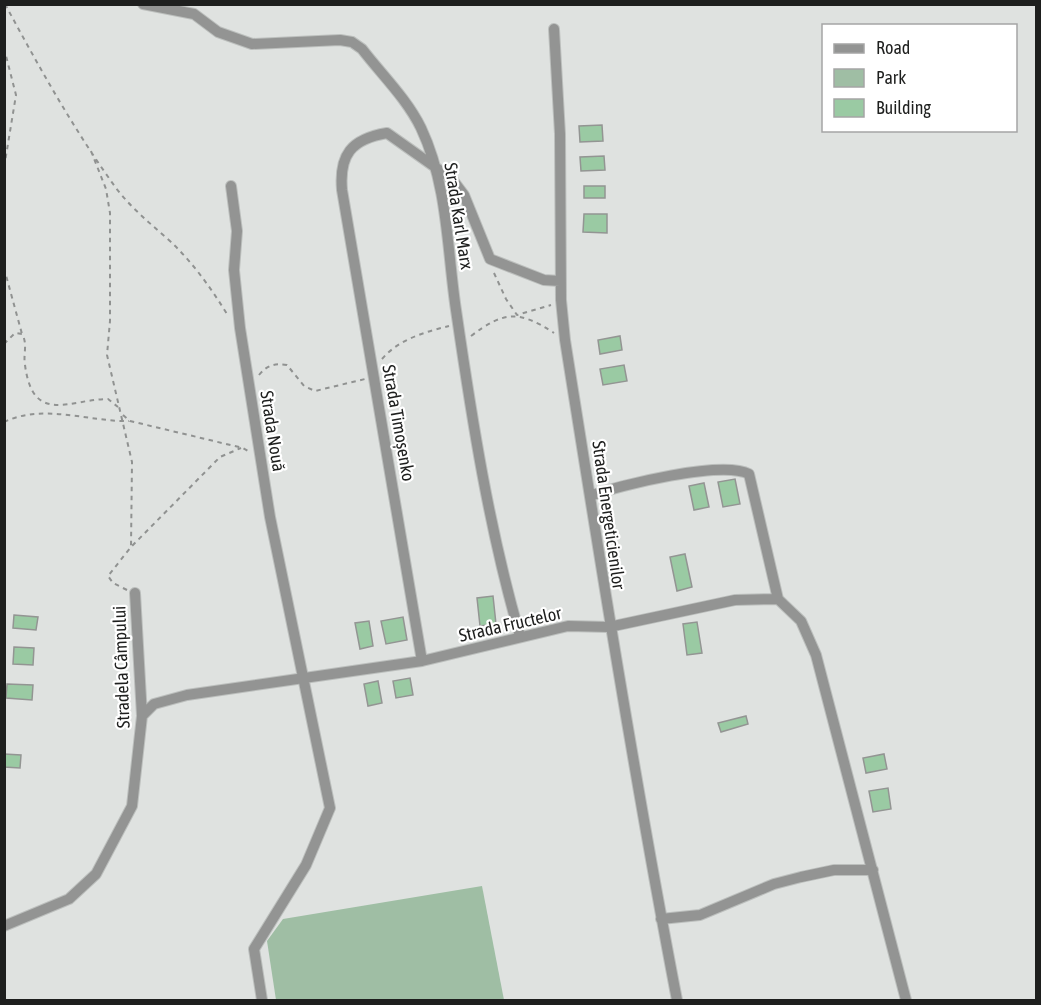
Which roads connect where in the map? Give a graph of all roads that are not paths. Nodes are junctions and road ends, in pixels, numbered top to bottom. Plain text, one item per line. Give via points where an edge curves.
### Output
1 (143, 4) edge
2 (554, 29) dead end
3 (435, 166) junction
4 (231, 186) dead end
5 (560, 281) junction
6 (591, 496) junction
7 (135, 594) road end
8 (778, 599) junction
9 (609, 627) junction
10 (520, 636) junction
11 (422, 661) junction
12 (302, 680) junction
13 (142, 716) junction
14 (873, 870) junction
15 (661, 919) junction
16 (4, 926) edge
17 (262, 1000) edge
18 (677, 1000) edge
19 (906, 1000) edge

1 - 3 street, Strada Karl Marx via 194,14 218,32 252,44 325,39 352,42 409,105
2 - 5 street, Strada Energeticienilor via 560,134
3 - 5 street, Strada Timoșenko via 464,195 490,259 544,280
3 - 10 street, Strada Karl Marx via 446,219 462,351 501,572
3 - 11 street, Strada Timoșenko via 387,133 372,136 353,147 343,160 342,190
4 - 12 street, Strada Nouă via 237,231 234,270 251,394
5 - 6 street, Strada Energeticienilor via 565,340
6 - 8 street via 617,486 702,471 732,469 749,474
6 - 9 street, Strada Energeticienilor
7 - 13 street, Stradela Câmpului
8 - 9 street, Strada Fructelor via 735,600
8 - 14 street via 801,621 816,655
9 - 10 street, Strada Fructelor via 568,626
9 - 15 street, Strada Energeticienilor
10 - 11 street, Strada Fructelor
11 - 12 street, Strada Fructelor
12 - 13 street, Strada Fructelor via 187,695 154,704
12 - 17 street via 330,808 306,865 254,949
13 - 16 street, Stradela Câmpului via 132,806 96,874 69,899
14 - 15 street via 834,870 801,877 700,915
14 - 19 street
15 - 18 street, Strada Energeticienilor

